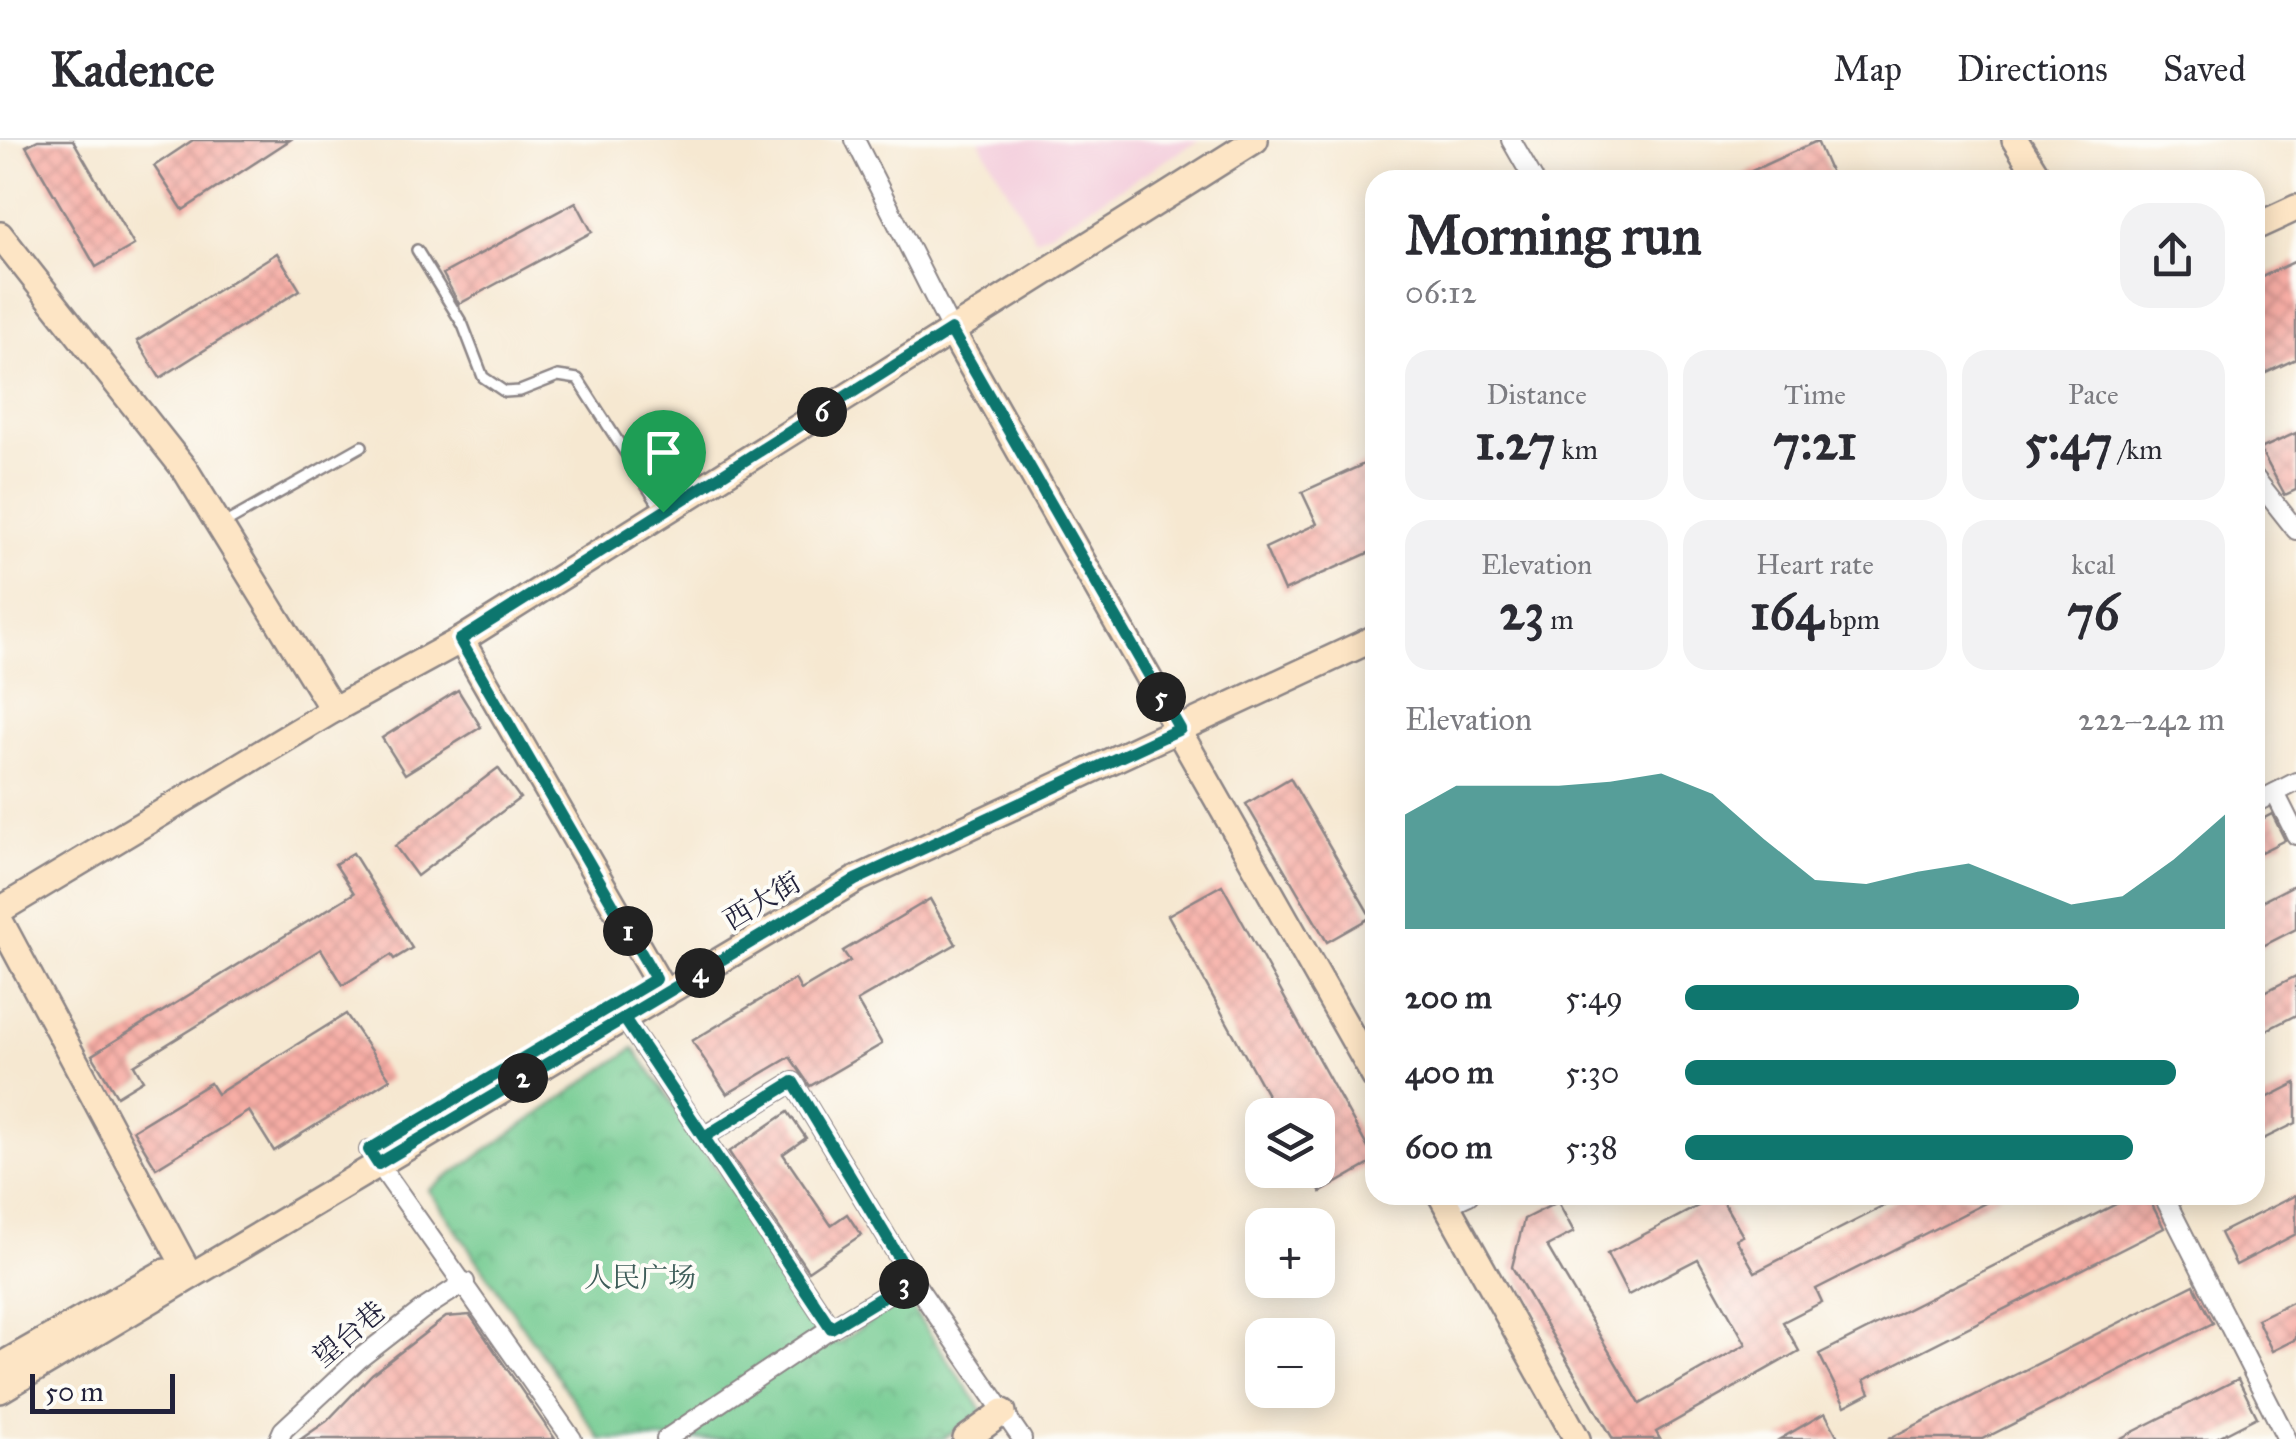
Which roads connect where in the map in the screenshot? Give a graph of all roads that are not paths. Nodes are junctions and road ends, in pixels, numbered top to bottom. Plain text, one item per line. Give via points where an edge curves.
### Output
1 (855, 140) edge
2 (1256, 140) edge
3 (1511, 140) edge
4 (2015, 140) edge
5 (1528, 170) edge
6 (2034, 170) edge
7 (2296, 190) edge
8 (2265, 204) edge
9 (2296, 208) edge
10 (2265, 223) edge
11 (0, 234) edge
12 (417, 250) dead end
13 (951, 330) junction
14 (362, 446) dead end
15 (2265, 491) edge
16 (663, 512) junction
17 (220, 527) junction
18 (2296, 530) edge
19 (1365, 625) edge
20 (460, 640) junction
21 (1365, 642) edge
22 (333, 710) junction
23 (1175, 722) junction
24 (2296, 782) edge
25 (2275, 793) junction
26 (2265, 798) edge
27 (2296, 835) edge
28 (0, 910) edge
29 (0, 921) edge
30 (660, 986) junction
31 (624, 1018) junction
32 (1365, 1059) edge
33 (704, 1137) junction
34 (373, 1157) junction
35 (1456, 1205) edge
36 (2168, 1205) edge
37 (186, 1269) junction
38 (912, 1279) junction
39 (465, 1282) junction
40 (831, 1328) junction
41 (0, 1366) edge
42 (0, 1390) edge
43 (1003, 1412) junction
44 (284, 1436) edge
45 (572, 1439) edge
46 (666, 1439) edge
47 (966, 1439) edge
48 (1022, 1439) edge
49 (1577, 1439) edge
50 (2287, 1439) edge

1 - 13 street
2 - 13 street
3 - 5 street
4 - 6 street
7 - 8 street
9 - 10 street
11 - 17 street via 186,471
12 - 16 lane via 462,325 483,377 505,392 558,376 578,379
13 - 16 street
13 - 23 street
14 - 17 lane
15 - 18 street
16 - 20 street
17 - 22 street
19 - 23 street, 西大街
20 - 22 street
20 - 30 street
21 - 23 street, 西大街
22 - 28 street
23 - 30 street, 西大街 via 847,866
23 - 32 street
24 - 25 street
25 - 26 street
25 - 27 street
29 - 37 street
30 - 31 street, 西大街
30 - 34 street, 西大街
31 - 33 street
31 - 34 street, 西大街
33 - 38 street via 793,1082
33 - 40 street
34 - 37 street, 西大街
34 - 39 street
35 - 49 street
36 - 50 street
37 - 41 street, 西大街
37 - 42 street, 西大街
38 - 40 street
38 - 43 street
39 - 44 street, 望台巷 via 359,1359
39 - 45 street
40 - 46 street
43 - 47 street
43 - 48 street

